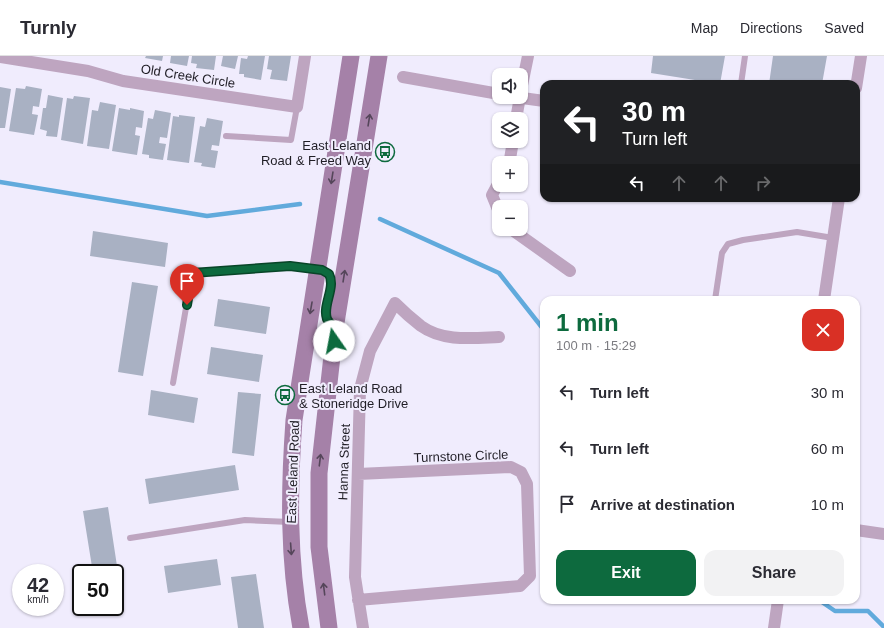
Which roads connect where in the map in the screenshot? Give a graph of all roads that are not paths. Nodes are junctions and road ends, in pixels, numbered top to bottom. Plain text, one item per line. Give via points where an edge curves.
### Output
1 (305, 56) edge
2 (351, 56) edge
3 (379, 56) edge
4 (528, 56) edge
5 (745, 56) edge
6 (861, 56) edge
7 (0, 57) edge
8 (525, 68) edge
9 (403, 77) dead end
10 (742, 80) edge
11 (857, 80) edge
12 (492, 93) edge
13 (528, 98) edge
14 (540, 101) edge
15 (297, 107) junction
16 (226, 136) dead end
17 (839, 202) edge
18 (521, 236) edge
19 (833, 238) junction
20 (318, 270) junction
21 (570, 271) dead end
22 (716, 296) edge
23 (825, 296) edge
24 (335, 329) junction
25 (499, 337) dead end
26 (174, 384) dead end
27 (358, 474) junction
28 (290, 522) junction
29 (860, 531) edge
30 (884, 534) edge
31 (130, 538) dead end
32 (358, 600) junction
33 (777, 604) edge
34 (301, 628) edge
35 (329, 628) edge
36 (363, 628) edge
37 (774, 628) edge

1 - 15 street
2 -> 20 main road, East Leland Road
24 -> 3 main road, East Leland Road
4 - 8 street
5 - 10 lane
6 - 11 street
7 - 15 street, Old Creek Circle via 88,71 123,81
9 - 12 street
13 - 14 street
15 - 16 lane via 291,140
17 - 19 street
18 - 21 street
19 - 22 lane via 797,232 728,244 722,253
19 - 23 street
20 - 24 lane via 330,276 326,314
20 - 26 lane via 290,266 192,273
20 -> 28 main road, East Leland Road via 294,420
35 -> 24 main road, East Leland Road via 319,547 319,473
25 - 27 street, Hanna Street via 444,336 421,326 395,303 370,352 360,389
27 - 32 street, Hanna Street via 355,577
27 - 32 street, Turnstone Circle via 511,467 521,472 527,484 530,576 520,586
28 - 31 lane via 245,520
28 -> 34 main road, East Leland Road
29 - 30 street
32 - 36 street, Hanna Street
33 - 37 street

